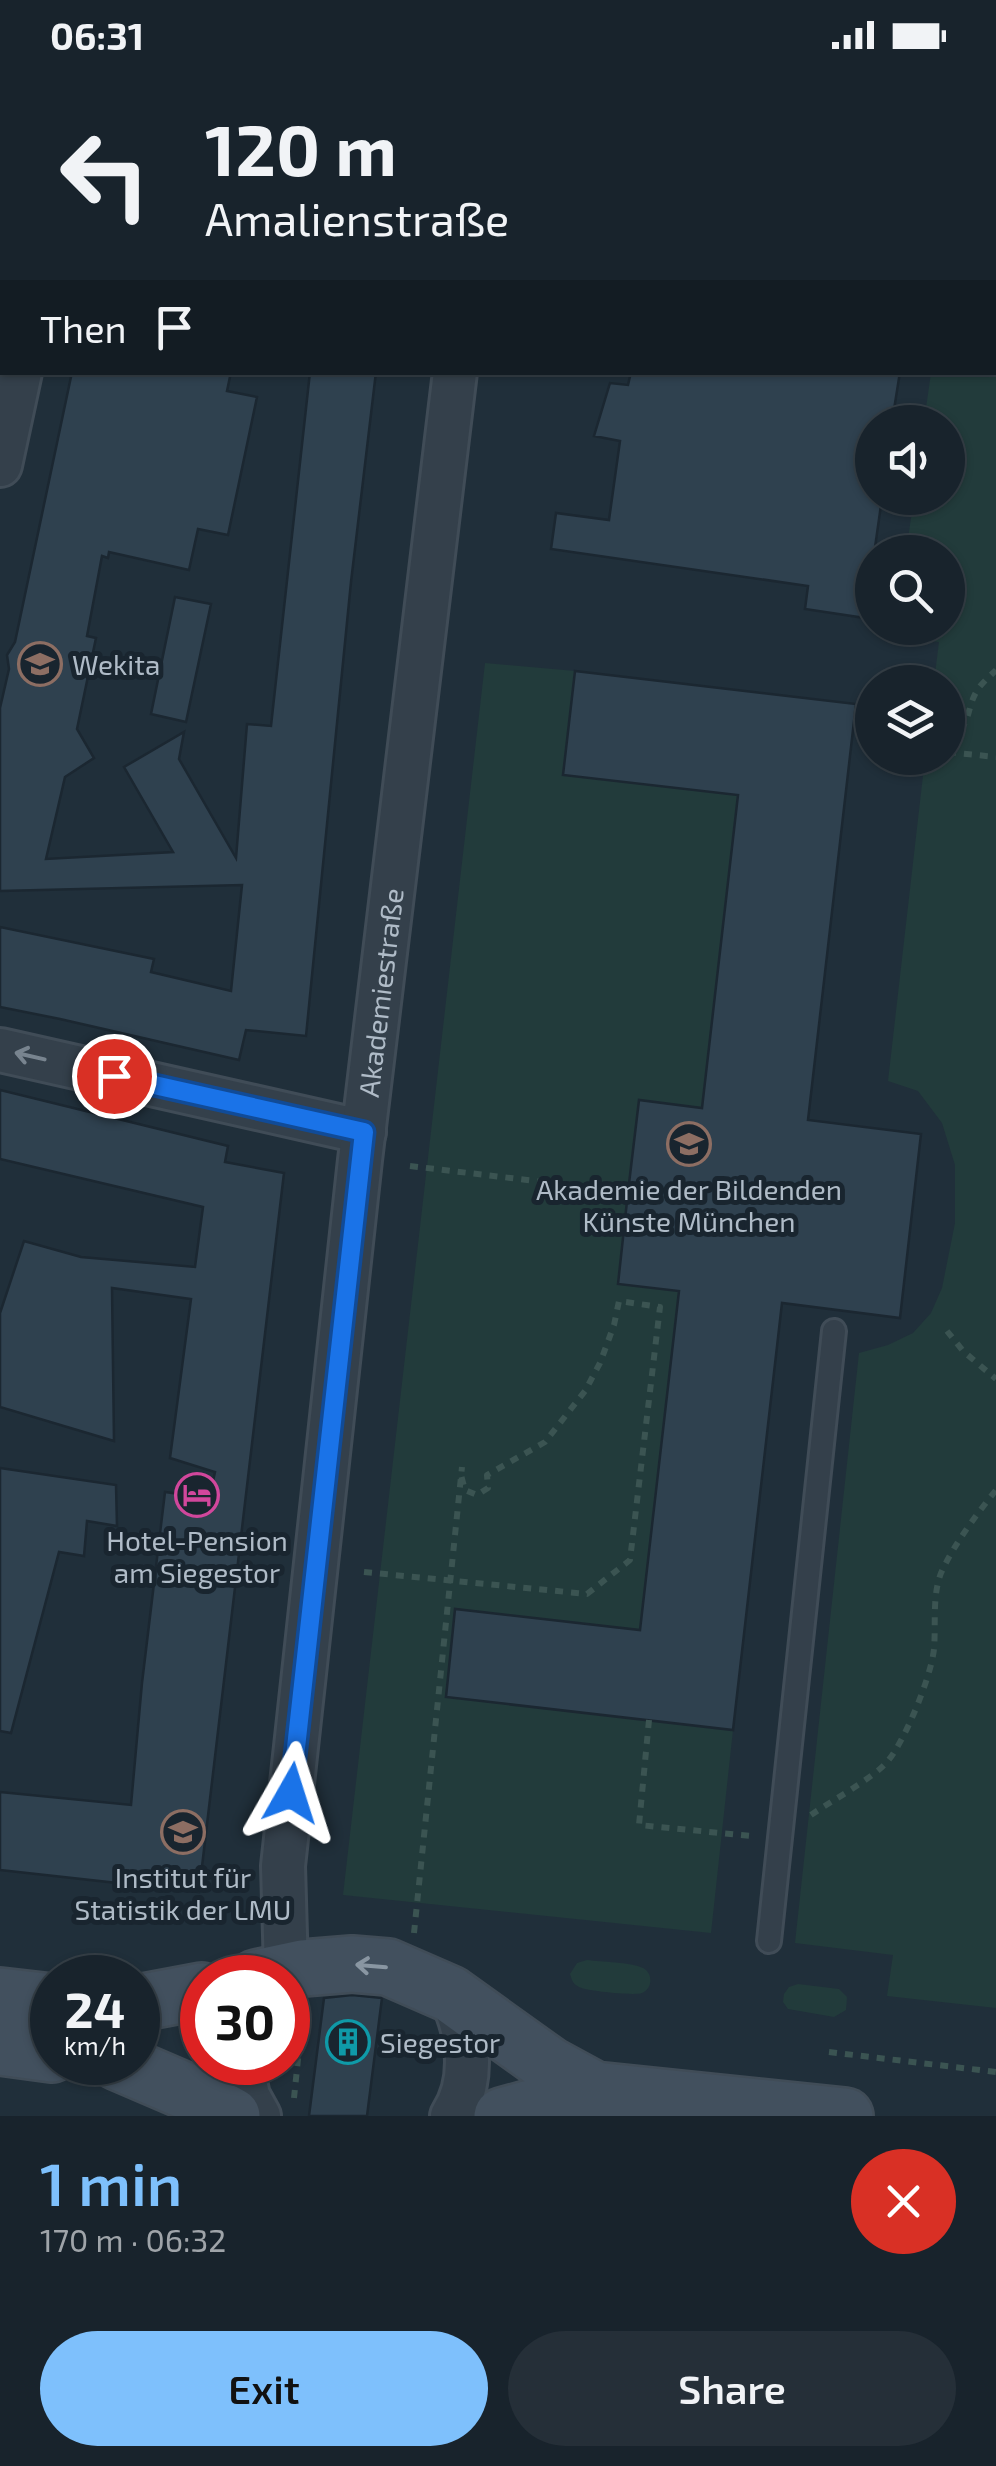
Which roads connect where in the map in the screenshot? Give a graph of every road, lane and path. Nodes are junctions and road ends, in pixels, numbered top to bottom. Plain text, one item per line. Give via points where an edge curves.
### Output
1 (19, 375) edge
2 (455, 375) edge
3 (0, 466) edge
4 (996, 670) edge
5 (965, 723) edge
6 (965, 753) edge
7 (996, 756) edge
8 (0, 1050) edge
9 (364, 1132) junction
10 (410, 1166) dead end
11 (628, 1192) dead end
12 (834, 1330) dead end
13 (947, 1331) dead end
14 (996, 1380) edge
15 (996, 1490) edge
16 (364, 1572) dead end
17 (448, 1580) junction
18 (649, 1720) dead end
19 (780, 1838) junction
20 (414, 1939) dead end
21 (769, 1941) dead end
22 (281, 1955) edge
23 (310, 1973) edge
24 (450, 1994) junction
25 (0, 1996) edge
26 (30, 1999) edge
27 (0, 2046) edge
28 (30, 2051) edge
29 (829, 2052) dead end
30 (996, 2072) edge
31 (160, 2080) edge
32 (245, 2085) edge
33 (277, 2085) edge
34 (596, 2090) junction
35 (276, 2114) edge
36 (232, 2116) edge
37 (452, 2116) edge
38 (502, 2116) edge
39 (845, 2116) edge

1 - 3 street
2 - 9 street, Akademiestraße
4 - 5 path via 976,692
6 - 7 path
9 -> 8 street
9 - 22 street, Akademiestraße via 283,1866
10 - 11 path
12 - 19 lane
13 - 14 path
15 - 19 path via 941,1574 934,1654 886,1762
16 - 17 path
17 - 17 path via 461,1471 465,1490 477,1495 488,1488 488,1475 546,1442 600,1363 619,1301 660,1307 630,1560 587,1594
17 - 20 path
18 - 19 path via 639,1825
19 - 21 lane
24 -> 23 main road via 388,1967 352,1964
24 - 34 main road
24 - 37 street via 461,2017 467,2075
25 - 26 main road
27 - 28 main road
29 - 30 path
31 - 36 main road
32 - 35 street via 248,2096
33 - 35 path
34 - 38 main road
34 - 39 main road

